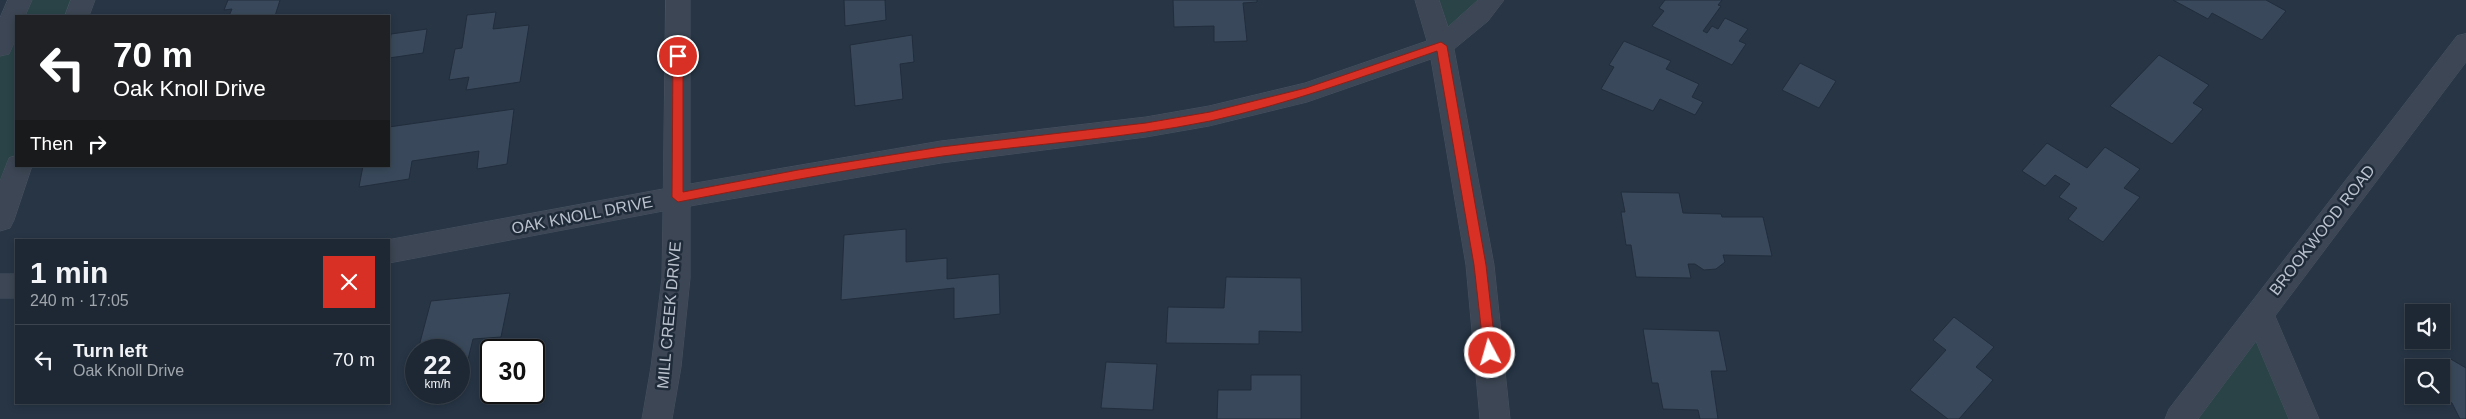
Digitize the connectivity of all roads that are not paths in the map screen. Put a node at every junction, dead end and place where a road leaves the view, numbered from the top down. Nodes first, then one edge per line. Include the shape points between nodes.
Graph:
1 (20, 0) edge
2 (83, 0) edge
3 (678, 0) edge
4 (1427, 0) edge
5 (1492, 0) edge
6 (77, 15) edge
7 (2466, 43) edge
8 (1441, 46) junction
9 (0, 47) edge
10 (19, 167) edge
11 (678, 197) junction
12 (0, 220) edge
13 (390, 251) edge
14 (0, 286) edge
15 (15, 286) edge
16 (2259, 313) junction
17 (657, 419) edge
18 (1495, 419) edge
19 (2180, 419) edge
20 (2304, 419) edge

1 - 9 street
2 - 6 street
3 - 11 street, MILL CREEK DRIVE
4 - 8 street
5 - 8 street, OAK KNOLL DRIVE
7 - 16 street, BROOKWOOD ROAD
8 - 11 street, OAK KNOLL DRIVE via 1307,92 1210,116 941,152
8 - 18 street via 1480,265
10 - 12 street
11 - 13 street, OAK KNOLL DRIVE
11 - 17 street, MILL CREEK DRIVE via 676,278
14 - 15 street
16 - 19 street, BROOKWOOD ROAD
16 - 20 street

